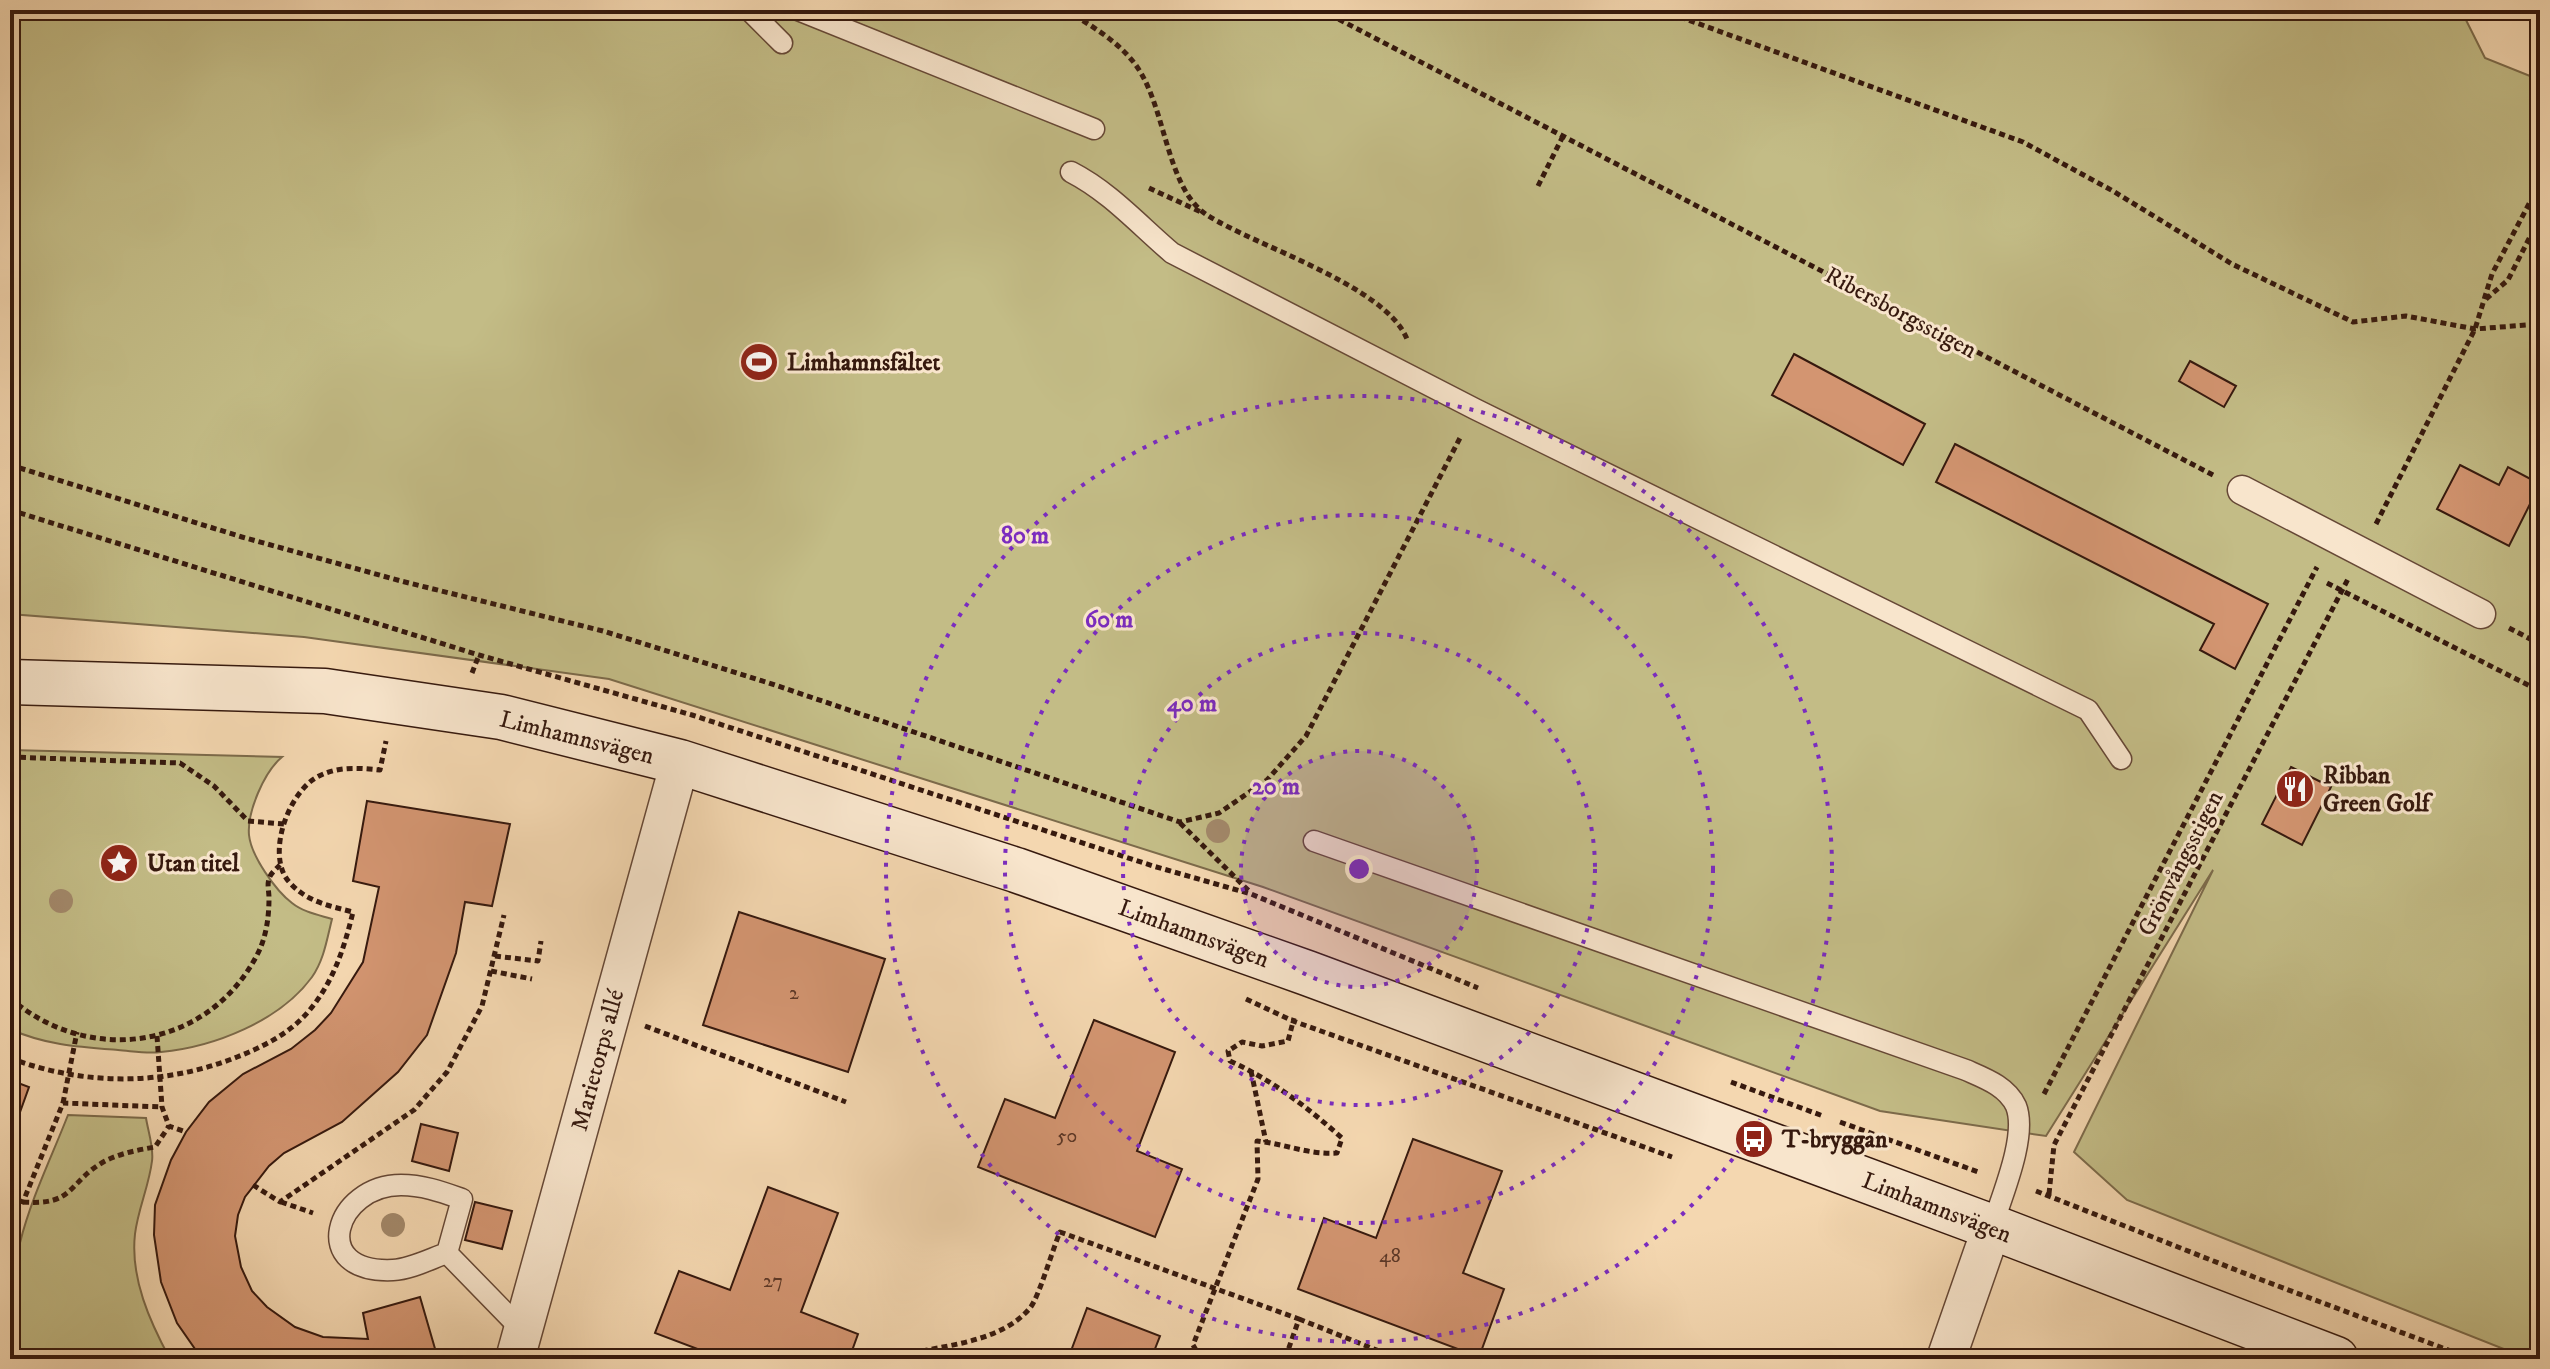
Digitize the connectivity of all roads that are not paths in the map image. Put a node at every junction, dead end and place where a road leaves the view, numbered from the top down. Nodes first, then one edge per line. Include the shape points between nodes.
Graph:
1 (749, 10) edge
2 (798, 10) edge
3 (782, 43) dead end
4 (1094, 129) dead end
5 (1071, 172) dead end
6 (2242, 490) road end
7 (2481, 614) dead end
8 (10, 682) edge
9 (2121, 759) dead end
10 (680, 762) junction
11 (1314, 841) dead end
12 (1992, 1227) junction
13 (447, 1253) junction
14 (519, 1345) edge
15 (1946, 1359) edge
16 (2336, 1359) edge

1 - 3 lane
2 - 4 lane
5 - 9 lane via 1108,194 1172,253 1475,409 2088,710
6 - 7 street
8 - 10 main road, Limhamnsvägen via 325,691 501,717
10 - 12 main road, Limhamnsvägen via 1016,870 1307,973
10 - 14 street, Marietorps allé
11 - 12 lane via 1998,1085 2016,1106 2018,1126
12 - 15 street
12 - 16 main road, Limhamnsvägen
13 - 13 lane via 462,1199 430,1188 399,1185 374,1191 340,1222 339,1244 348,1259 365,1267 396,1270
13 - 14 lane

